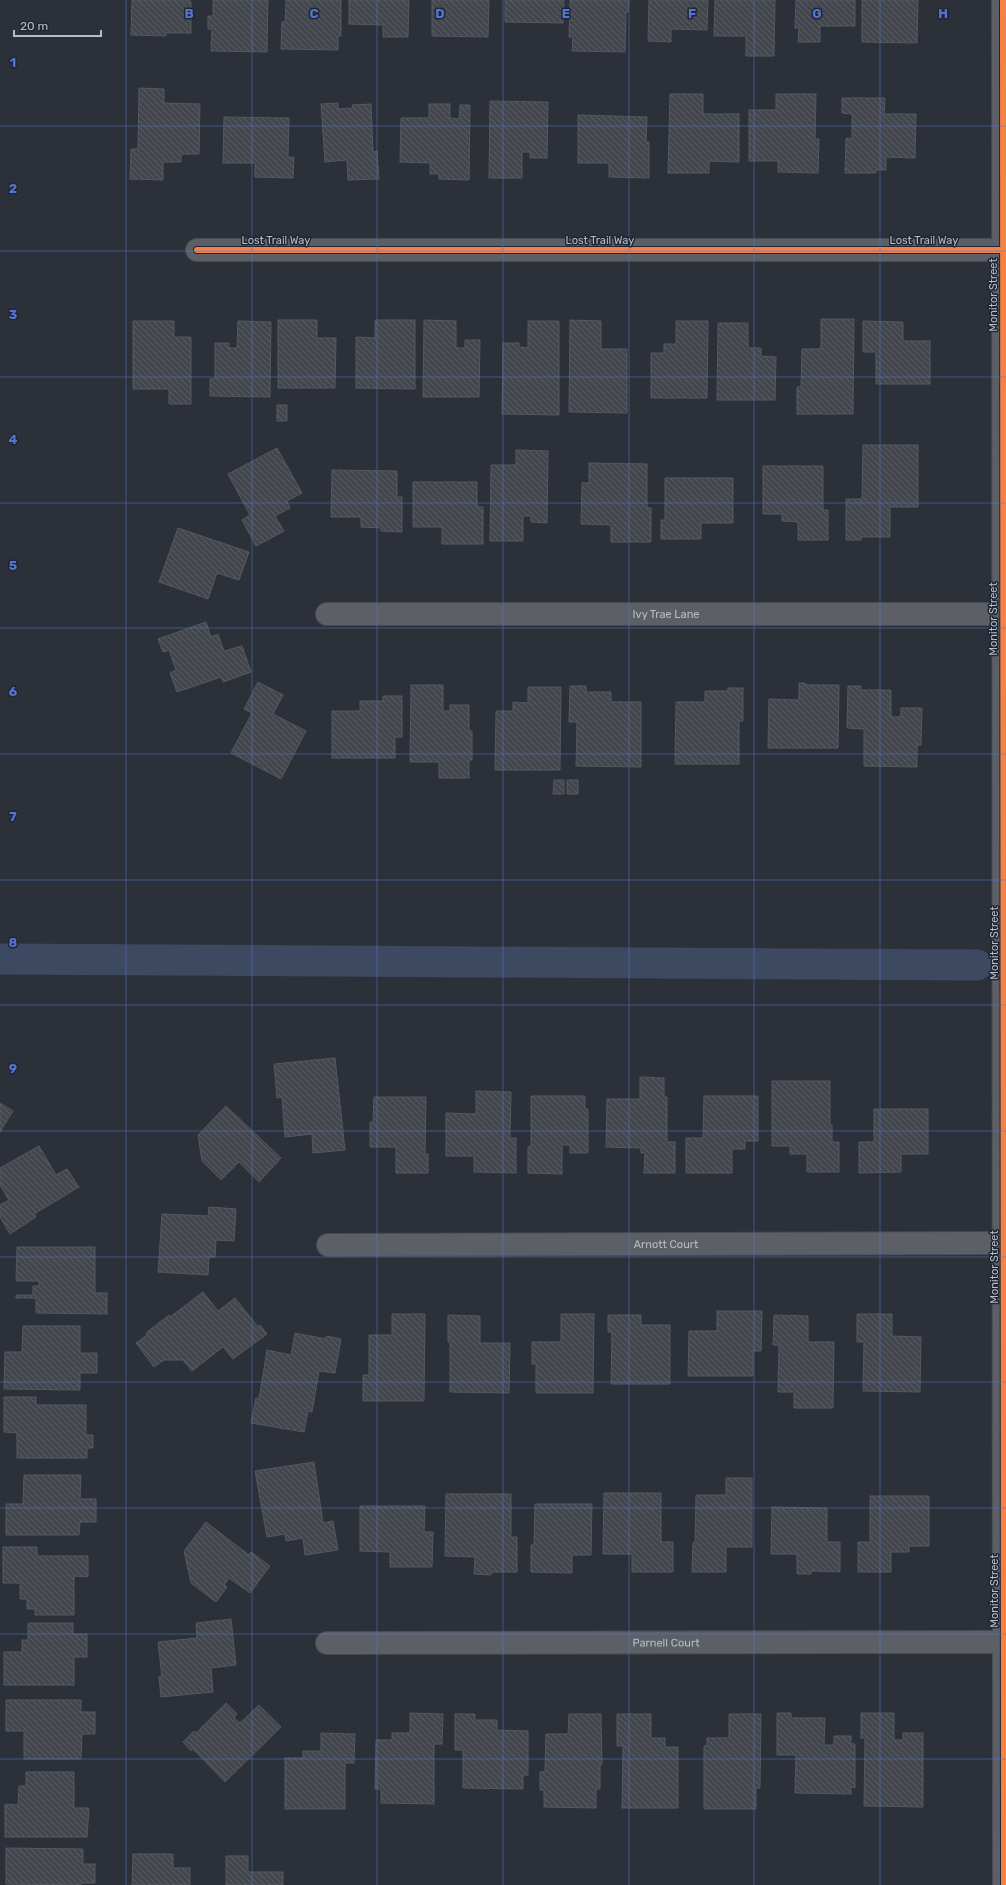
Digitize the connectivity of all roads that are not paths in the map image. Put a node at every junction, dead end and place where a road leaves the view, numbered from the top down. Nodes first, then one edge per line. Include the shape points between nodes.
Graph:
1 (1003, 0) edge
2 (197, 250) dead end
3 (1005, 250) edge
4 (327, 614) dead end
5 (1005, 614) edge
6 (1004, 1243) junction
7 (328, 1244) dead end
8 (1004, 1642) junction
9 (327, 1643) dead end
10 (1004, 1885) edge

1 - 3 street, Monitor Street
2 - 3 street, Lost Trail Way
3 - 5 street, Monitor Street
4 - 5 street, Ivy Trae Lane
5 - 6 street, Monitor Street
6 - 7 street, Arnott Court
6 - 8 street, Monitor Street
8 - 9 street, Parnell Court
8 - 10 street, Monitor Street

